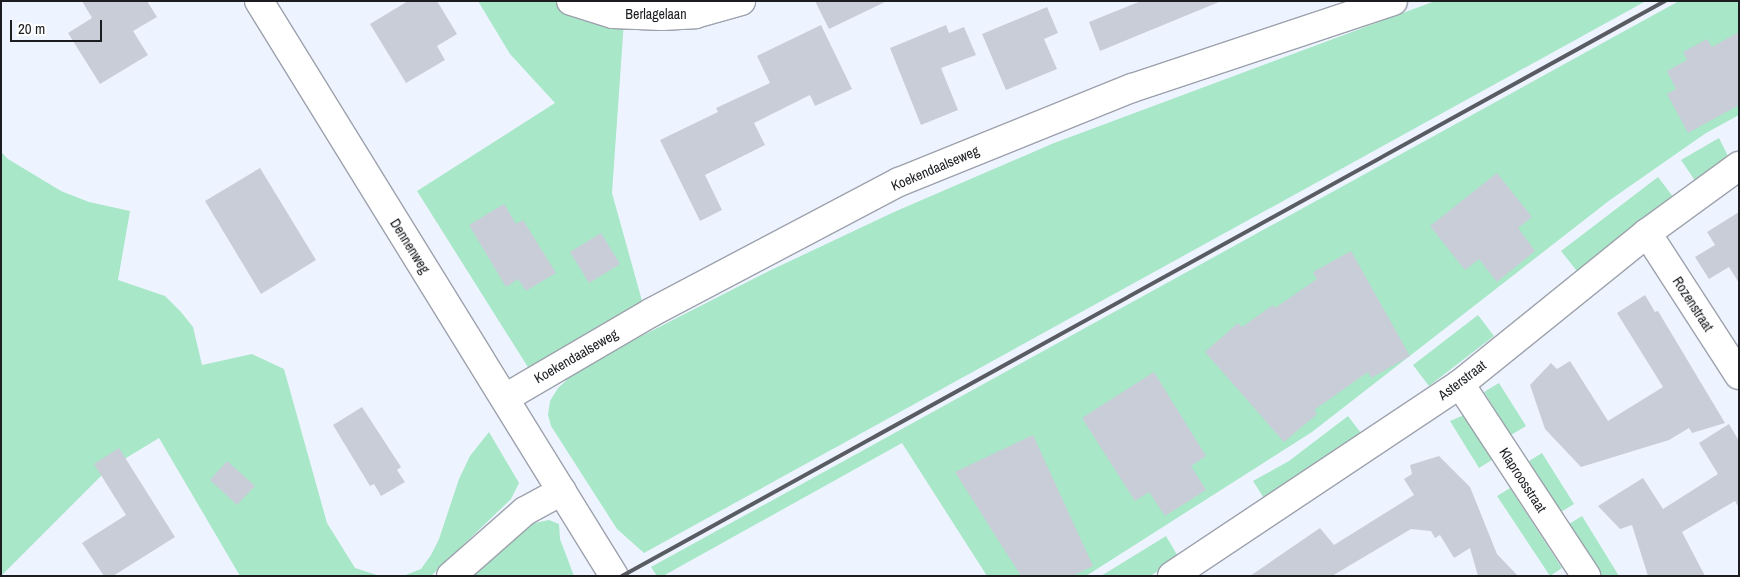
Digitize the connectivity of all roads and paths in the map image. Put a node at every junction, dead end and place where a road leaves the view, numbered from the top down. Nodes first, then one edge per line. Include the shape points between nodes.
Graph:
1 (258, 1) edge
2 (571, 1) edge
3 (741, 1) edge
4 (1393, 1) edge
5 (1739, 166) edge
6 (1647, 233) junction
7 (1739, 375) edge
8 (1460, 384) junction
9 (505, 398) junction
10 (562, 491) junction
11 (451, 576) edge
12 (614, 576) edge
13 (1172, 576) edge
14 (1586, 576) edge

1 - 9 street, Dennenweg
2 - 3 street, Berlagelaan via 613,14 662,16 695,14
4 - 9 street, Koekendaalseweg via 1132,88 899,182 652,312
5 - 6 street, Asterstraat
6 - 7 street, Rozenstraat
6 - 8 street, Asterstraat
8 - 13 street, Asterstraat
8 - 14 street, Klaproosstraat
9 - 10 street, Dennenweg via 527,439
10 - 11 street via 525,511
10 - 12 street, Dennenweg

